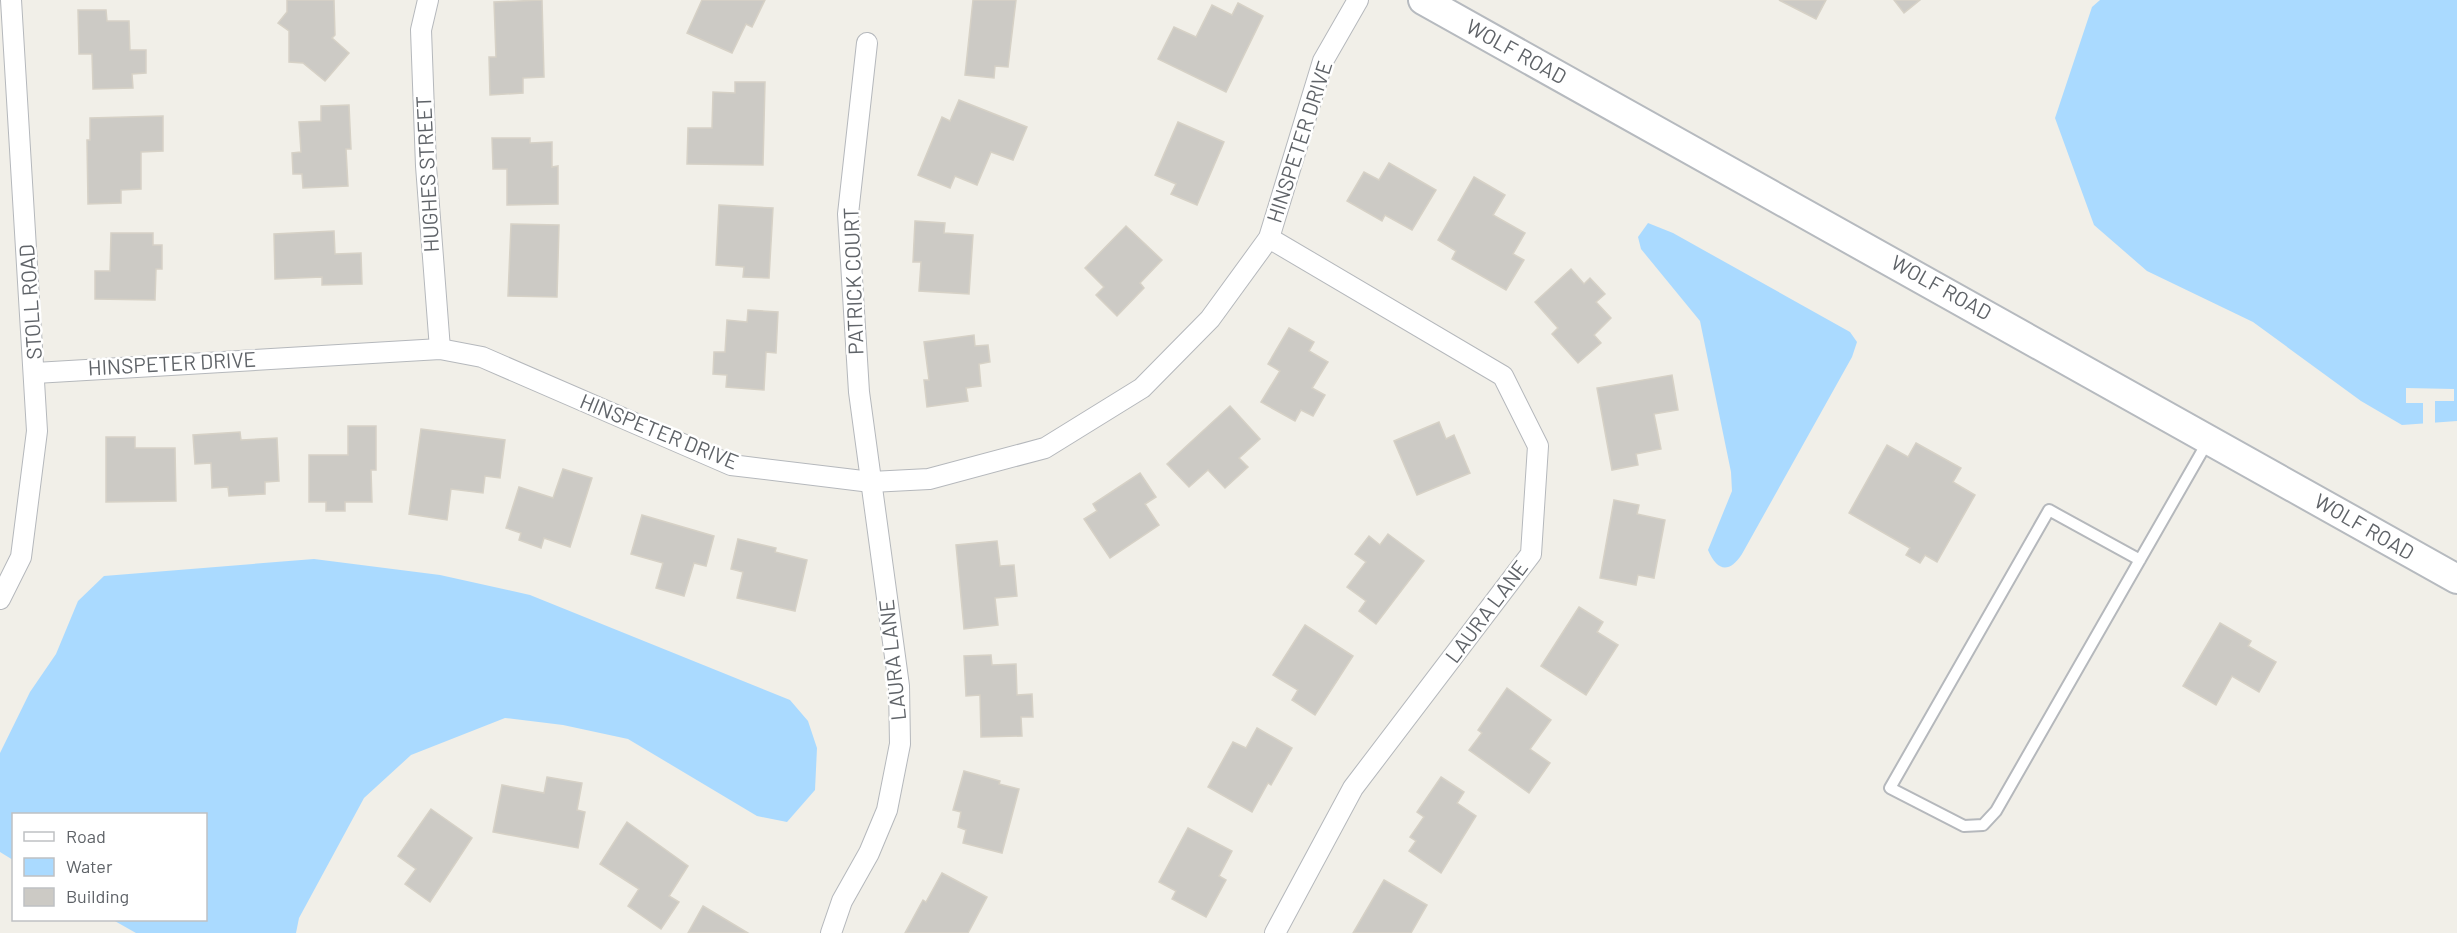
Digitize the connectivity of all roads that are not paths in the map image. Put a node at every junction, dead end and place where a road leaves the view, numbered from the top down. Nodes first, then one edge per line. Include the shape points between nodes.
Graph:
1 (11, 0) edge
2 (428, 0) edge
3 (1358, 0) edge
4 (1423, 0) edge
5 (867, 43) dead end
6 (1269, 238) junction
7 (440, 349) junction
8 (35, 373) junction
9 (2209, 439) junction
10 (871, 482) junction
11 (2140, 560) junction
12 (2457, 579) edge
13 (0, 599) edge
14 (831, 933) edge
15 (1275, 933) edge

1 - 8 street, STOLL ROAD
2 - 7 street, HUGHES STREET via 421,30 426,166
3 - 6 street, HINSPETER DRIVE via 1323,61
4 - 9 main road, WOLF ROAD
5 - 10 street, PATRICK COURT via 848,214 859,392
6 - 10 street, HINSPETER DRIVE via 1210,319 1143,388 1045,448 929,479
6 - 15 street, LAURA LANE via 1503,376 1538,446 1531,554 1353,788
7 - 8 street, HINSPETER DRIVE
7 - 10 street, HINSPETER DRIVE via 482,357 731,465
8 - 13 street, STOLL ROAD via 38,431 21,557
9 - 11 lane
9 - 12 main road, WOLF ROAD
10 - 14 street, LAURA LANE via 899,686 900,744 886,810 869,853 842,901
11 - 11 lane via 1996,811 1983,825 1964,826 1890,788 2049,510

